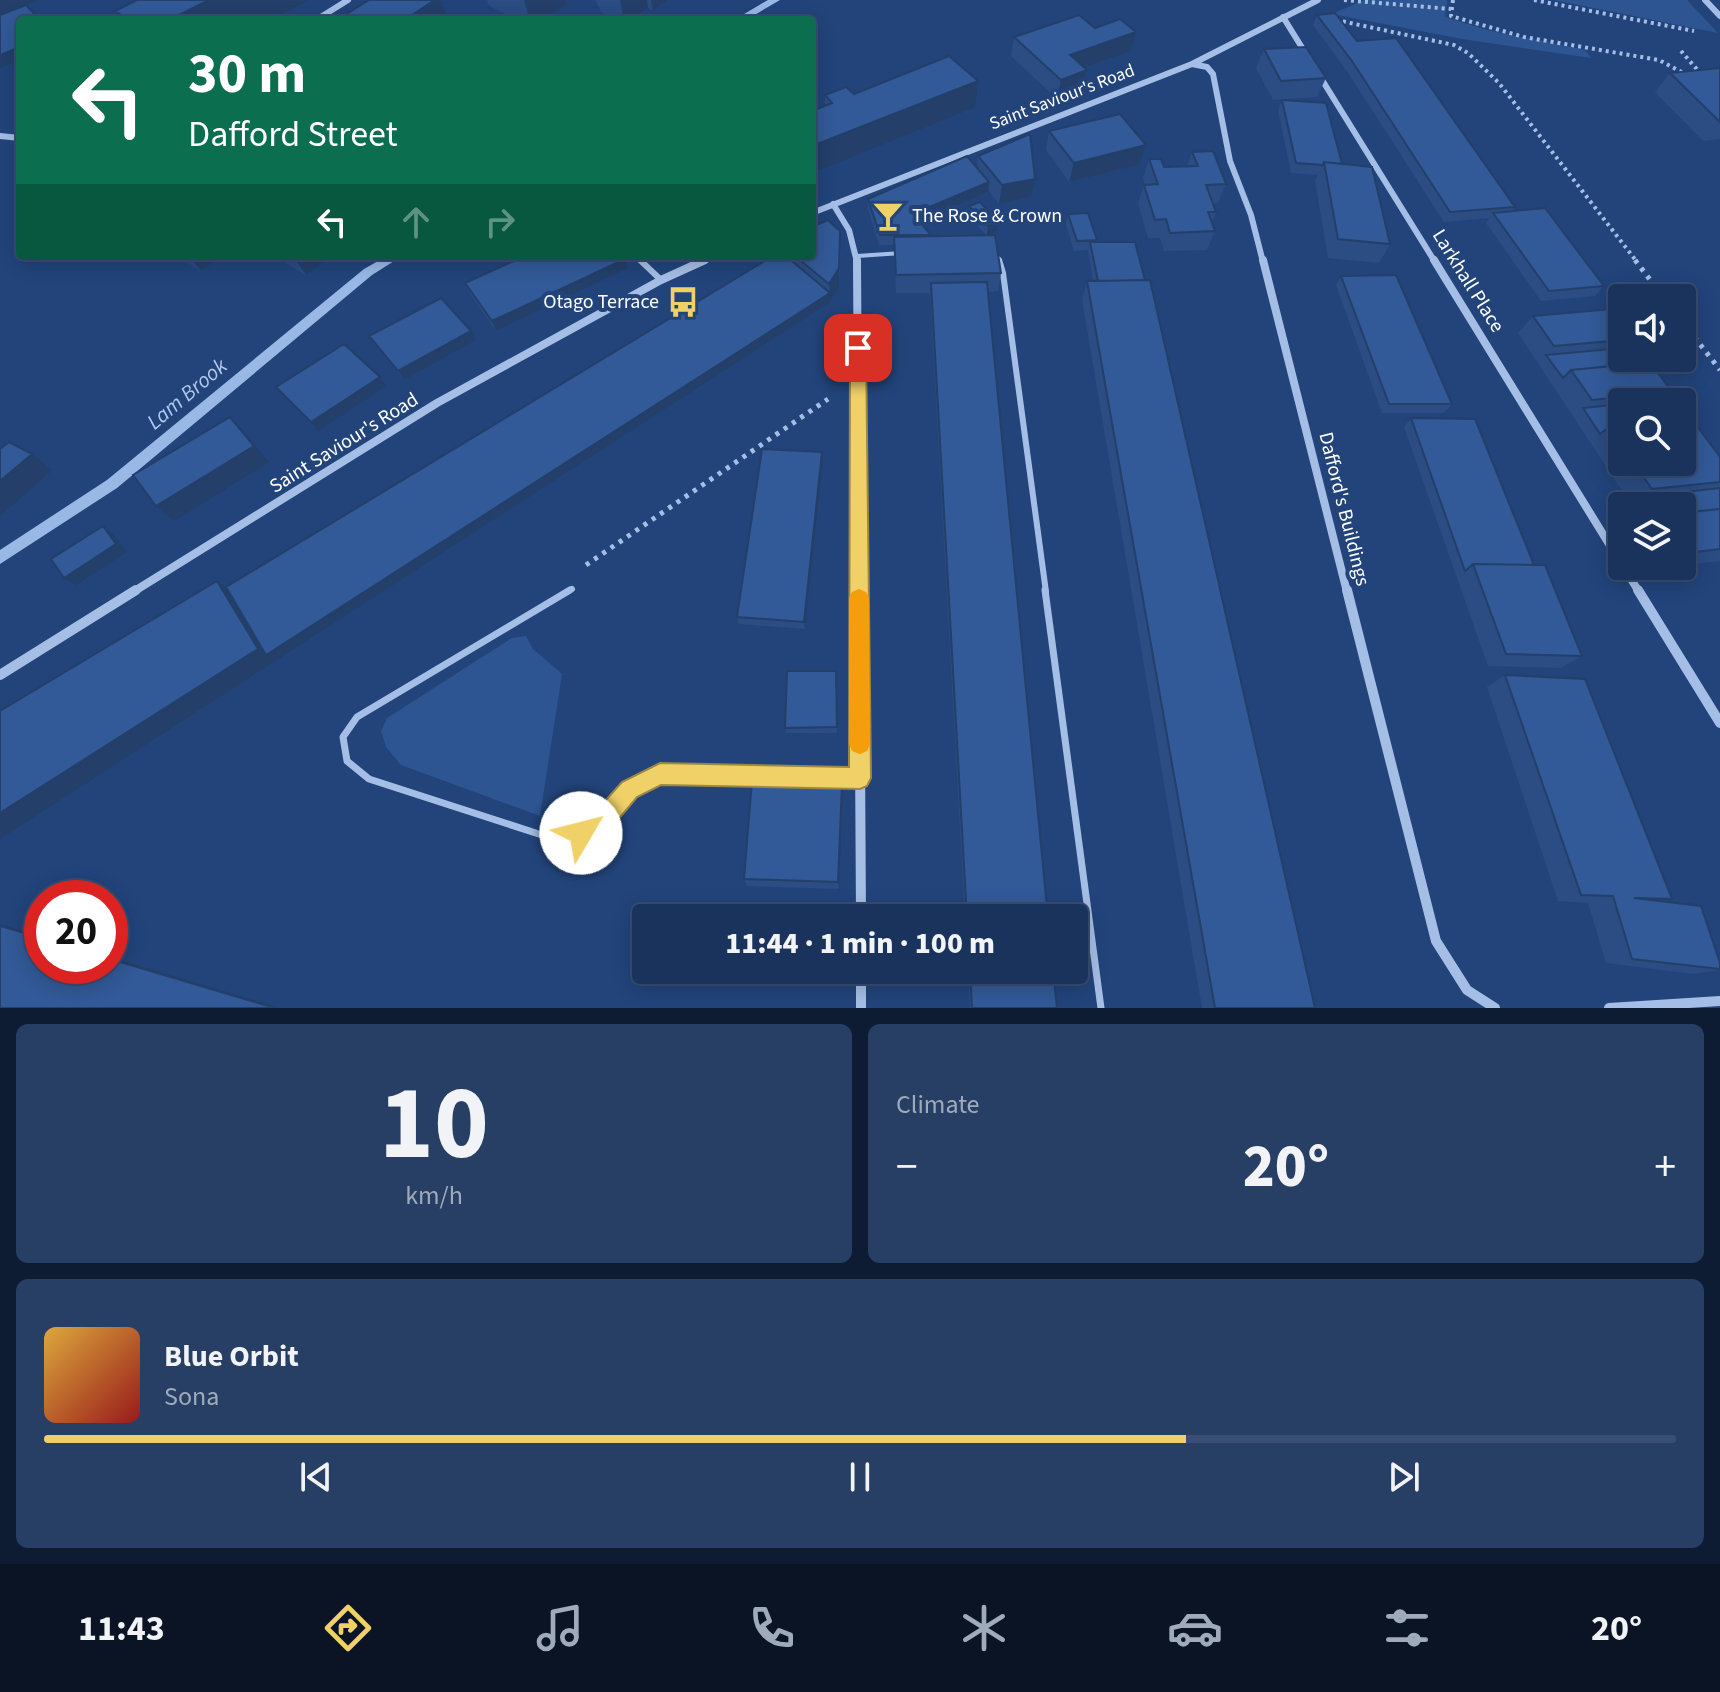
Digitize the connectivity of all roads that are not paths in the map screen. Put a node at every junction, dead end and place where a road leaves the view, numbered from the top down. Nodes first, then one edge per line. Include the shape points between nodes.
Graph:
1 (348, 0) edge
2 (1318, 0) edge
3 (1705, 0) edge
4 (322, 16) edge
5 (1720, 16) edge
6 (1283, 17) junction
7 (1308, 57) edge
8 (1192, 64) junction
9 (1316, 70) edge
10 (833, 204) junction
11 (816, 211) edge
12 (990, 251) edge
13 (904, 253) edge
14 (857, 256) junction
15 (640, 260) edge
16 (706, 260) edge
17 (661, 280) junction
18 (1608, 543) edge
19 (1631, 580) edge
20 (569, 591) road end
21 (0, 675) edge
22 (1720, 723) edge
23 (860, 778) junction
24 (861, 904) edge
25 (861, 984) edge
26 (1720, 1001) edge
27 (861, 1008) edge
28 (1101, 1008) edge
29 (1495, 1008) edge
30 (1609, 1008) edge

1 - 4 street
2 - 6 street, Saint Saviour's Road
3 - 5 street
6 - 7 street
6 - 8 street, Saint Saviour's Road
8 - 10 street, Saint Saviour's Road
8 - 29 street, Dafford's Buildings via 1213,74 1230,161 1251,215 1436,941 1454,975 1481,1003
9 - 18 street, Larkhall Place
10 - 11 street, Saint Saviour's Road
10 - 14 street
12 - 28 lane via 998,254 1003,273
13 - 14 lane
14 - 23 street
15 - 17 lane
16 - 17 street, Saint Saviour's Road
17 - 21 street, Saint Saviour's Road via 437,403
19 - 22 street, Larkhall Place
20 - 23 lane via 357,717 343,737 347,761 369,779 545,836 581,833 604,819 630,790 660,774
23 - 24 street
25 - 27 street
26 - 30 street

